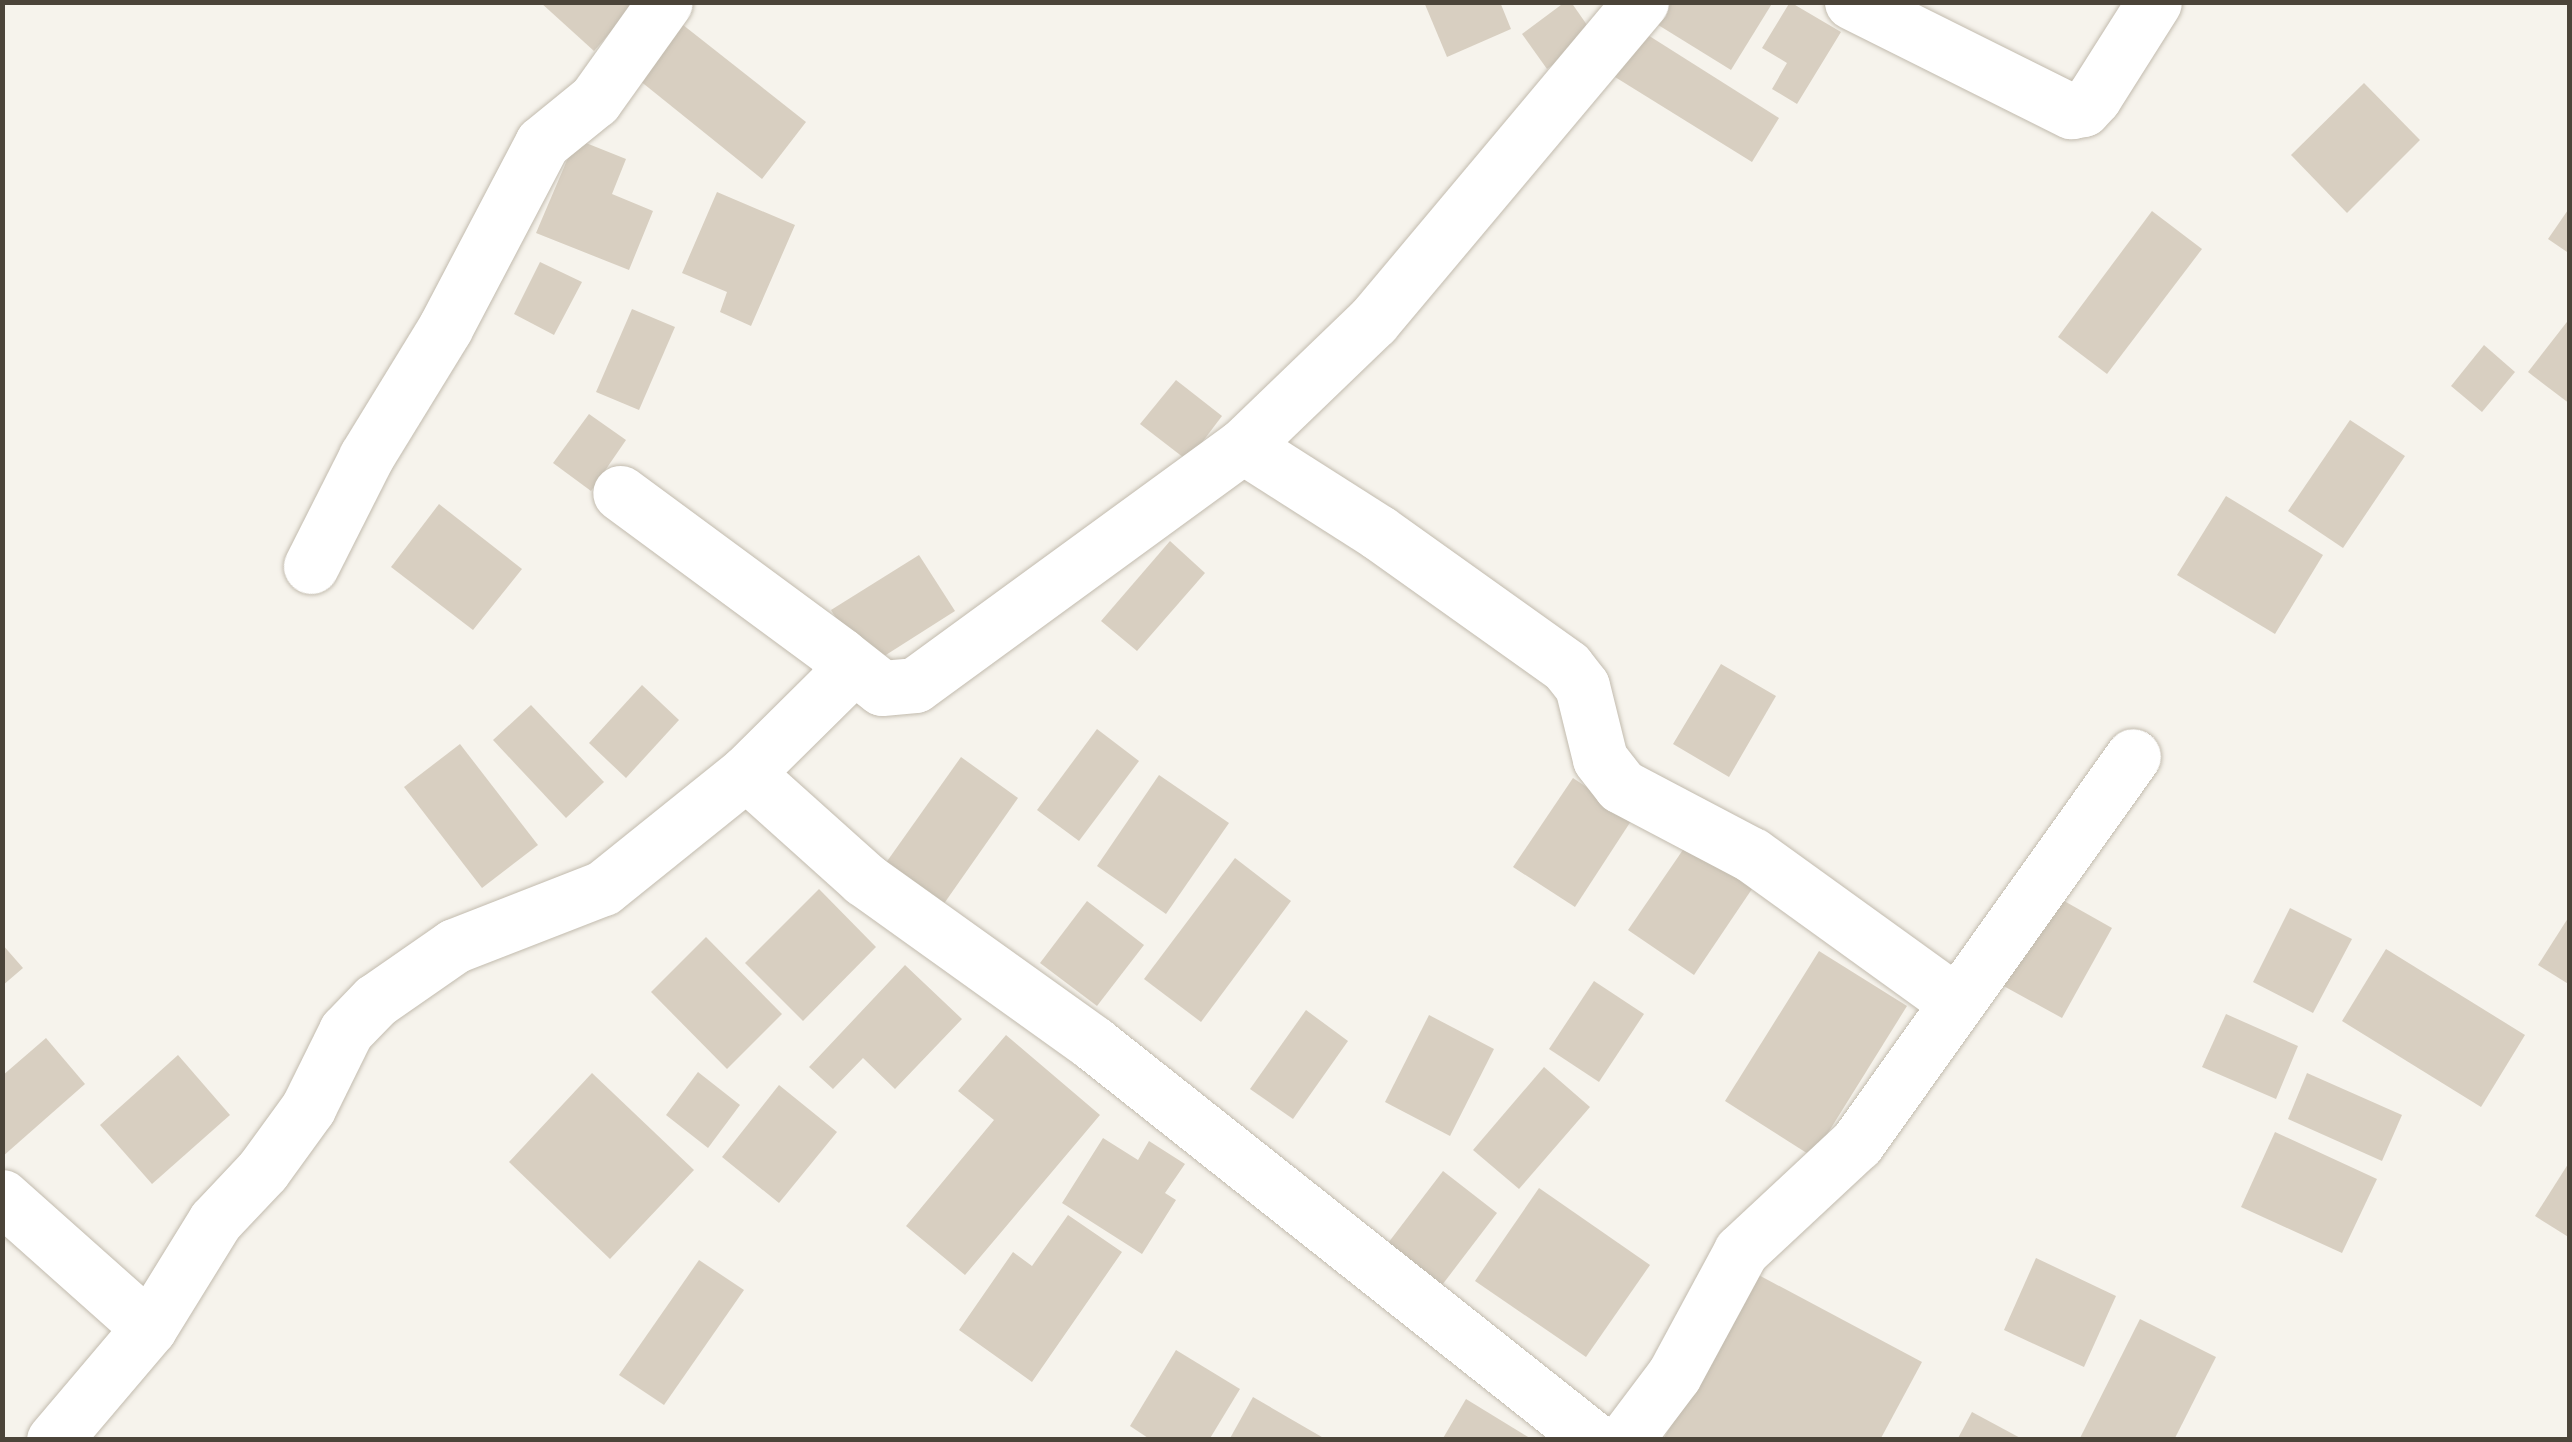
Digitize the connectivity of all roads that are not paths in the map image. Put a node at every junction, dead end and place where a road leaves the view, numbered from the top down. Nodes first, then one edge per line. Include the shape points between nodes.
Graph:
1 (665, 2) edge
2 (1641, 2) edge
3 (1852, 2) edge
4 (2154, 2) edge
5 (1243, 446) junction
6 (620, 492) dead end
7 (311, 566) dead end
8 (840, 655) junction
9 (2133, 756) dead end
10 (746, 773) junction
11 (1956, 1002) junction
12 (2, 1198) edge
13 (149, 1328) junction
14 (54, 1440) edge
15 (1594, 1440) edge
16 (1625, 1440) edge

1 - 7 street via 595,100 542,142
2 - 5 street via 1373,321
3 - 4 street via 2071,111 2084,109 2094,97
5 - 8 street via 915,685 882,688
5 - 11 street via 1378,532 1567,667 1582,686 1600,758 1621,786 1752,855
6 - 8 street
8 - 10 street via 839,681
9 - 11 street
10 - 13 street via 603,888 454,946 375,1001 346,1031 308,1108 263,1170 214,1221
10 - 15 street via 864,879 1092,1043
11 - 16 street via 1857,1143 1740,1251 1674,1375
12 - 13 street
13 - 14 street

